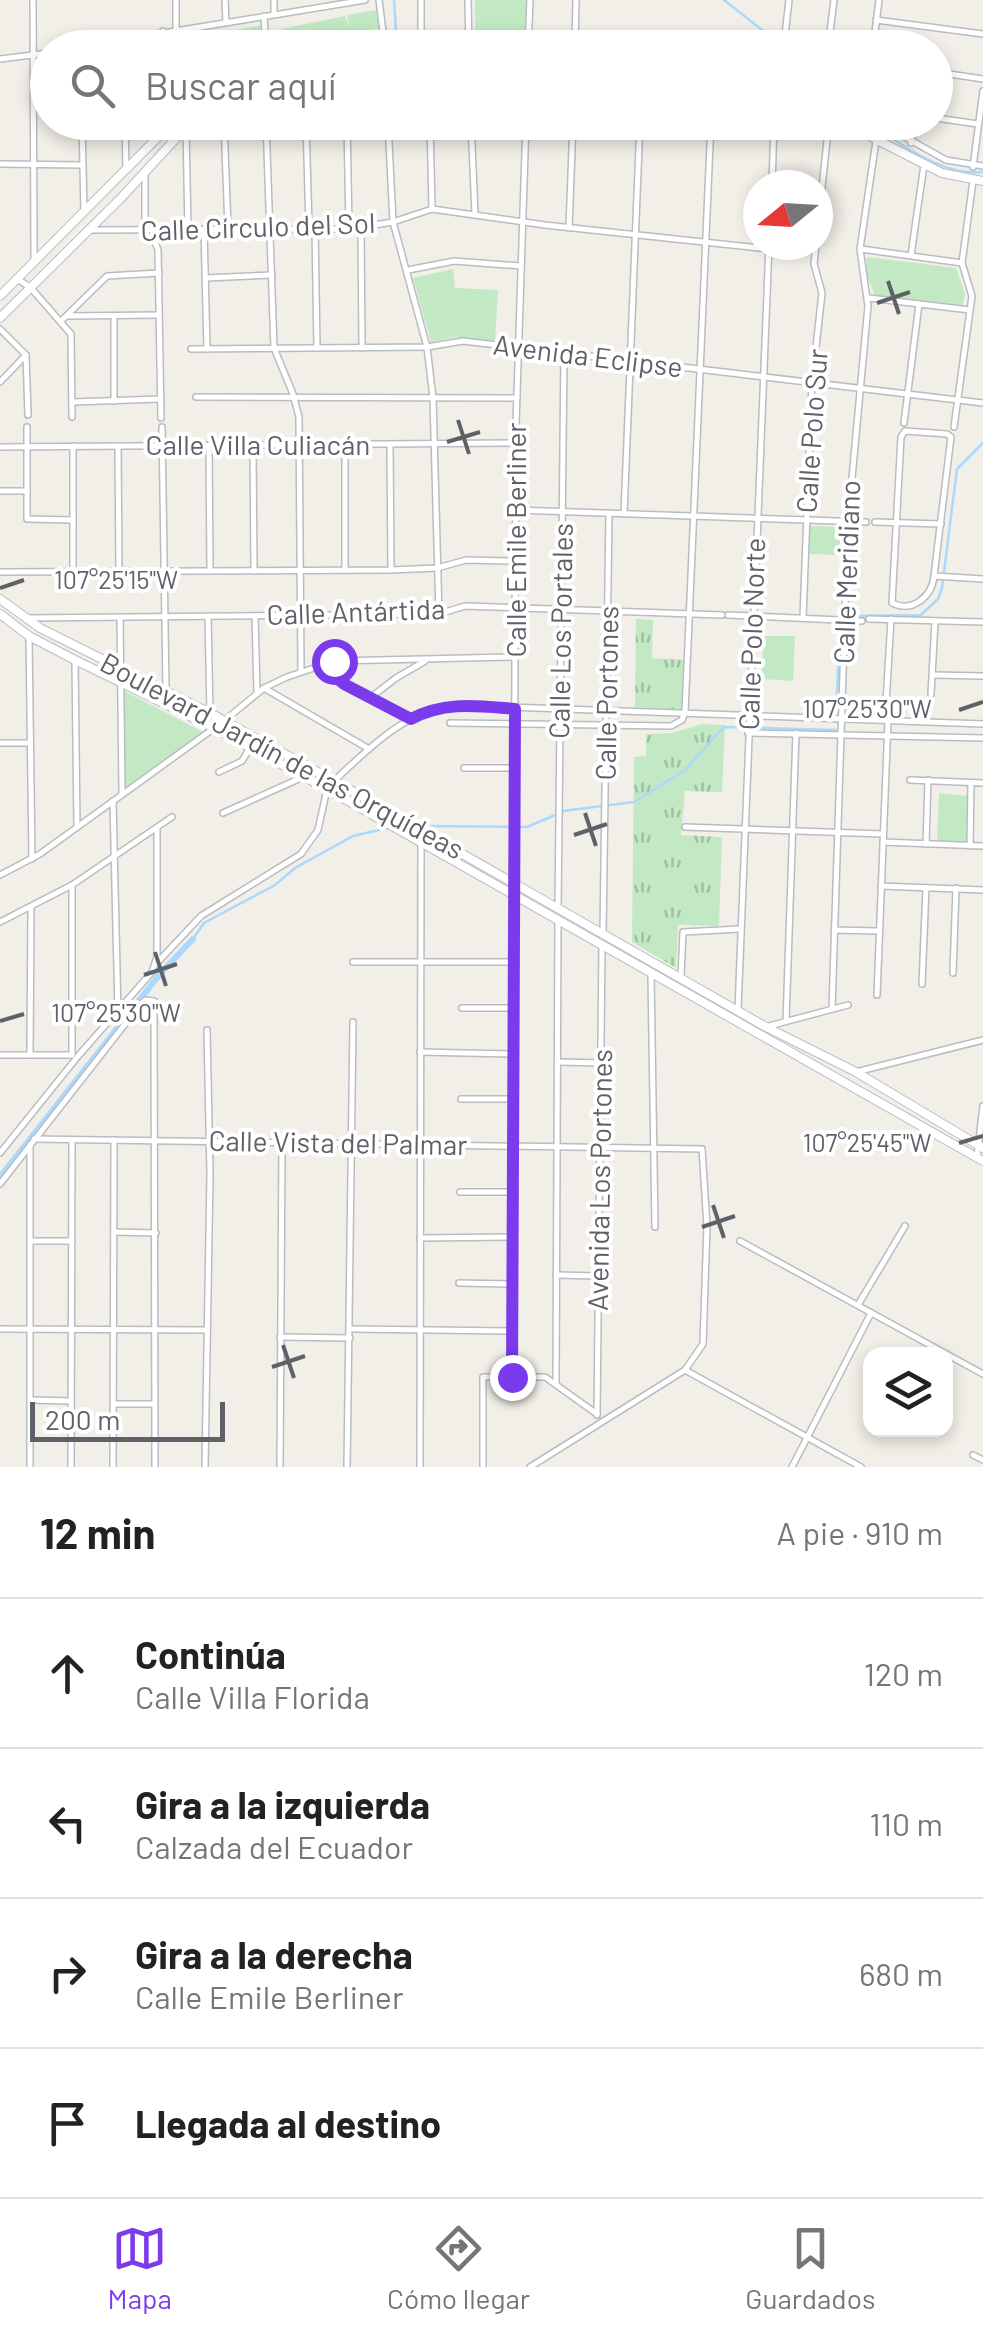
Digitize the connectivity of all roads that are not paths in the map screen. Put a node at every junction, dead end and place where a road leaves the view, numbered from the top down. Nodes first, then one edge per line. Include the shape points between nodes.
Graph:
1 (34, 0) edge
2 (176, 0) edge
3 (226, 0) edge
4 (274, 0) edge
5 (365, 0) edge
6 (380, 0) edge
7 (422, 0) edge
8 (468, 0) edge
9 (530, 0) edge
10 (576, 0) edge
11 (788, 0) edge
12 (834, 0) edge
13 (879, 0) edge
14 (324, 3) edge
15 (274, 14) junction
16 (264, 16) junction
17 (876, 20) junction
18 (226, 22) junction
19 (34, 30) edge
20 (176, 30) joint
21 (265, 30) edge
22 (382, 30) edge
23 (421, 30) edge
24 (469, 30) edge
25 (529, 30) edge
26 (575, 30) edge
27 (784, 30) edge
28 (830, 30) edge
29 (875, 30) edge
30 (952, 30) edge
31 (953, 30) edge
32 (983, 34) edge
33 (30, 56) edge
34 (0, 59) edge
35 (953, 75) edge
36 (983, 79) edge
37 (983, 91) edge
38 (953, 120) edge
39 (978, 124) junction
40 (34, 140) edge
41 (82, 140) edge
42 (125, 140) edge
43 (154, 140) edge
44 (175, 140) edge
45 (188, 140) edge
46 (225, 140) edge
47 (267, 140) edge
48 (307, 140) edge
49 (348, 140) edge
50 (389, 140) edge
51 (430, 140) edge
52 (472, 140) edge
53 (525, 140) edge
54 (571, 140) edge
55 (639, 140) edge
56 (709, 140) edge
57 (773, 140) edge
58 (827, 140) edge
59 (876, 140) edge
60 (880, 140) edge
61 (906, 140) edge
62 (912, 140) edge
63 (911, 143) junction
64 (0, 164) edge
65 (34, 164) junction
66 (924, 164) junction
67 (83, 165) junction
68 (973, 166) junction
69 (983, 166) edge
70 (772, 170) edge
71 (824, 170) edge
72 (126, 172) junction
73 (145, 172) junction
74 (978, 181) edge
75 (112, 186) junction
76 (122, 197) junction
77 (432, 209) junction
78 (474, 214) junction
79 (84, 216) junction
80 (393, 222) junction
81 (522, 222) junction
82 (228, 228) junction
83 (270, 228) junction
84 (312, 228) junction
85 (361, 228) junction
86 (569, 228) junction
87 (349, 229) junction
88 (88, 230) junction
89 (188, 230) junction
90 (204, 230) junction
91 (146, 231) junction
92 (636, 235) junction
93 (155, 242) dead end
94 (705, 242) junction
95 (743, 245) edge
96 (860, 249) junction
97 (912, 255) junction
98 (768, 260) edge
99 (814, 260) edge
100 (34, 262) junction
101 (962, 263) junction
102 (521, 266) junction
103 (408, 270) junction
104 (158, 273) junction
105 (272, 276) junction
106 (206, 278) junction
107 (19, 280) junction
108 (29, 287) junction
109 (0, 296) edge
110 (868, 298) junction
111 (919, 304) junction
112 (970, 310) junction
113 (159, 314) junction
114 (114, 316) junction
115 (0, 318) edge
116 (64, 319) junction
117 (0, 329) edge
118 (427, 347) junction
119 (274, 348) junction
120 (317, 348) junction
121 (362, 348) junction
122 (518, 348) junction
123 (191, 349) dead end
124 (206, 349) junction
125 (564, 353) junction
126 (26, 355) junction
127 (630, 361) junction
128 (698, 369) junction
129 (763, 377) junction
130 (0, 382) edge
131 (812, 383) junction
132 (860, 388) junction
133 (908, 394) junction
134 (196, 397) dead end
135 (294, 398) junction
136 (433, 398) junction
137 (517, 398) junction
138 (160, 399) junction
139 (958, 400) junction
140 (114, 401) junction
141 (72, 402) junction
142 (983, 403) edge
143 (28, 415) dead end
144 (72, 417) dead end
145 (160, 418) dead end
146 (904, 423) dead end
147 (28, 427) dead end
148 (162, 427) dead end
149 (954, 427) dead end
150 (516, 443) junction
151 (346, 444) junction
152 (390, 444) junction
153 (434, 444) junction
154 (209, 445) junction
155 (253, 445) junction
156 (299, 445) junction
157 (28, 446) junction
158 (73, 446) junction
159 (118, 446) junction
160 (162, 446) junction
161 (0, 447) edge
162 (0, 491) edge
163 (27, 491) junction
164 (516, 510) junction
165 (562, 512) junction
166 (609, 513) junction
167 (624, 514) junction
168 (692, 516) junction
169 (757, 518) junction
170 (73, 520) junction
171 (805, 520) junction
172 (848, 521) junction
173 (866, 522) dead end
174 (874, 522) dead end
175 (894, 522) junction
176 (941, 524) junction
177 (516, 560) junction
178 (437, 568) junction
179 (254, 570) junction
180 (300, 570) junction
181 (346, 570) junction
182 (391, 570) junction
183 (73, 571) junction
184 (210, 571) junction
185 (0, 572) edge
186 (119, 572) junction
187 (165, 572) junction
188 (941, 576) junction
189 (983, 579) edge
190 (0, 599) edge
191 (515, 608) junction
192 (561, 609) junction
193 (609, 610) junction
194 (688, 613) junction
195 (0, 614) edge
196 (439, 614) junction
197 (208, 616) junction
198 (255, 616) junction
199 (300, 616) junction
200 (753, 616) junction
201 (120, 617) junction
202 (165, 617) junction
203 (24, 618) junction
204 (804, 618) junction
205 (845, 620) junction
206 (890, 620) junction
207 (936, 621) junction
208 (983, 622) edge
209 (29, 636) junction
210 (515, 657) junction
211 (75, 660) junction
212 (428, 660) junction
213 (320, 664) junction
214 (121, 668) junction
215 (301, 671) junction
216 (932, 675) junction
217 (983, 676) edge
218 (121, 683) junction
219 (264, 688) junction
220 (166, 692) junction
221 (257, 694) junction
222 (932, 694) dead end
223 (370, 698) junction
224 (886, 704) dead end
225 (515, 709) junction
226 (560, 710) junction
227 (607, 711) junction
228 (686, 712) junction
229 (210, 713) junction
230 (748, 716) junction
231 (411, 719) junction
232 (842, 720) junction
233 (224, 721) junction
234 (888, 721) junction
235 (450, 723) dead end
236 (515, 723) junction
237 (560, 724) junction
238 (983, 724) edge
239 (607, 725) junction
240 (214, 728) junction
241 (748, 733) junction
242 (796, 733) junction
243 (841, 735) junction
244 (888, 736) junction
245 (983, 738) edge
246 (0, 743) edge
247 (30, 743) junction
248 (250, 748) junction
249 (369, 748) junction
250 (464, 768) dead end
251 (515, 768) junction
252 (219, 772) dead end
253 (303, 777) junction
254 (910, 780) dead end
255 (928, 780) junction
256 (334, 781) junction
257 (971, 782) junction
258 (983, 783) edge
259 (327, 789) junction
260 (122, 795) junction
261 (113, 801) junction
262 (223, 813) dead end
263 (172, 818) dead end
264 (77, 827) junction
265 (685, 827) dead end
266 (157, 828) junction
267 (744, 829) junction
268 (793, 830) junction
269 (838, 832) junction
270 (884, 834) junction
271 (421, 842) junction
272 (883, 842) junction
273 (926, 844) junction
274 (970, 846) junction
275 (983, 846) edge
276 (115, 856) junction
277 (32, 859) junction
278 (0, 875) edge
279 (514, 884) junction
280 (72, 885) junction
281 (881, 886) junction
282 (926, 888) junction
283 (956, 888) junction
284 (983, 890) edge
285 (514, 896) junction
286 (30, 908) junction
287 (558, 908) junction
288 (558, 920) junction
289 (0, 922) edge
290 (740, 930) junction
291 (834, 930) junction
292 (880, 931) junction
293 (603, 933) junction
294 (602, 946) junction
295 (353, 962) dead end
296 (420, 962) junction
297 (514, 962) junction
298 (156, 964) junction
299 (953, 973) dead end
300 (651, 974) junction
301 (682, 976) junction
302 (922, 984) dead end
303 (877, 994) dead end
304 (848, 1004) dead end
305 (462, 1008) dead end
306 (514, 1008) junction
307 (738, 1009) junction
308 (832, 1009) junction
309 (118, 1014) junction
310 (354, 1022) dead end
311 (737, 1022) junction
312 (786, 1022) junction
313 (766, 1027) junction
314 (207, 1030) dead end
315 (983, 1040) edge
316 (420, 1052) junction
317 (514, 1054) junction
318 (30, 1055) junction
319 (76, 1055) junction
320 (0, 1056) edge
321 (558, 1062) junction
322 (602, 1063) junction
323 (856, 1072) junction
324 (514, 1098) junction
325 (461, 1099) dead end
326 (983, 1106) edge
327 (72, 1139) junction
328 (114, 1140) junction
329 (156, 1140) junction
330 (32, 1141) junction
331 (208, 1142) junction
332 (282, 1142) junction
333 (354, 1142) junction
334 (420, 1143) junction
335 (513, 1144) junction
336 (557, 1145) junction
337 (600, 1145) junction
338 (654, 1146) junction
339 (980, 1146) edge
340 (0, 1153) edge
341 (980, 1159) edge
342 (0, 1184) edge
343 (460, 1192) dead end
344 (513, 1192) junction
345 (905, 1226) dead end
346 (655, 1227) dead end
347 (114, 1232) junction
348 (156, 1233) junction
349 (513, 1237) junction
350 (420, 1238) junction
351 (740, 1240) dead end
352 (31, 1241) junction
353 (72, 1241) junction
354 (556, 1275) junction
355 (599, 1276) junction
356 (459, 1283) dead end
357 (513, 1284) junction
358 (858, 1305) junction
359 (871, 1313) junction
360 (0, 1329) edge
361 (30, 1329) junction
362 (71, 1329) junction
363 (155, 1329) junction
364 (350, 1329) junction
365 (114, 1330) junction
366 (207, 1330) junction
367 (420, 1330) junction
368 (513, 1331) junction
369 (280, 1337) junction
370 (350, 1338) junction
371 (685, 1370) junction
372 (982, 1372) edge
373 (512, 1377) junction
374 (556, 1384) junction
375 (30, 1400) junction
376 (71, 1401) junction
377 (114, 1404) junction
378 (154, 1404) junction
379 (600, 1418) junction
380 (809, 1438) junction
381 (973, 1454) dead end
382 (983, 1460) edge
383 (30, 1467) edge
384 (70, 1467) edge
385 (114, 1467) edge
386 (154, 1467) edge
387 (205, 1467) edge
388 (280, 1467) edge
389 (347, 1467) edge
390 (420, 1467) edge
391 (483, 1467) edge
392 (530, 1467) edge
393 (792, 1467) edge
394 (861, 1467) edge

1 - 19 street
2 - 20 street
3 - 18 street
4 - 15 street
5 - 14 street
6 - 22 street
7 - 23 street
8 - 24 street
9 - 25 street
10 - 26 street
11 - 27 street
12 - 28 street
13 - 17 street
14 - 15 street
15 - 16 street
16 - 18 street
16 - 21 street
17 - 29 street
17 - 30 street
18 - 20 street
31 - 32 street
33 - 34 street
35 - 36 street
37 - 39 street
38 - 39 street
39 - 68 street
40 - 65 street
41 - 67 street
42 - 72 street
43 - 72 street
44 - 73 street
45 - 89 street
46 - 82 street
47 - 83 street
48 - 84 street
49 - 87 street
50 - 80 street
51 - 77 street
52 - 78 street
53 - 81 street, Calle Emile Berliner
54 - 86 street
55 - 92 street
56 - 94 street
57 - 70 street
58 - 71 street
59 - 96 street, Calle Meridiano
60 - 66 street
61 - 63 street
62 - 63 street
63 - 68 street
64 - 65 street
65 - 67 street
65 - 100 street
66 - 74 street
66 - 97 street
67 - 79 street
68 - 69 street
72 - 75 street
73 - 76 street
73 - 91 street
74 - 101 street
75 - 76 street
75 - 79 street
76 - 88 street
77 - 78 street, Calle Círculo del Sol
77 - 80 street, Calle Círculo del Sol
78 - 81 street, Calle Círculo del Sol
79 - 100 street
80 - 85 street, Calle Círculo del Sol
80 - 103 street
81 - 86 street, Calle Círculo del Sol
81 - 102 street, Calle Emile Berliner
82 - 83 street, Calle Círculo del Sol
82 - 90 street, Calle Círculo del Sol
83 - 84 street, Calle Círculo del Sol
83 - 105 street
84 - 87 street, Calle Círculo del Sol
84 - 120 street
85 - 87 street, Calle Círculo del Sol
85 - 121 street
86 - 92 street, Calle Círculo del Sol
88 - 91 street, Calle Círculo del Sol
88 - 108 street
89 - 90 street, Calle Círculo del Sol
89 - 91 street, Calle Círculo del Sol
90 - 106 street
92 - 94 street, Calle Círculo del Sol
92 - 127 street
93 - 104 street
94 - 95 street, Calle Círculo del Sol
94 - 128 street
96 - 97 street
96 - 110 street, Calle Meridiano
97 - 101 street
98 - 129 street, Calle Polo Norte
99 - 131 street, Calle Polo Sur via 822,293
100 - 107 street
101 - 112 street
102 - 103 street via 454,261
102 - 122 street, Calle Emile Berliner
103 - 118 street
104 - 113 street
104 - 116 street via 107,276
105 - 106 street
105 - 119 street
106 - 124 street
107 - 108 street
107 - 109 street
108 - 115 street
108 - 116 street
110 - 111 street
110 - 132 street, Calle Meridiano
111 - 112 street
111 - 133 street
112 - 139 street
113 - 114 street
113 - 138 street
114 - 116 street
114 - 140 street
116 - 141 street via 72,339
117 - 126 street
118 - 121 street, Avenida Eclipse
118 - 122 street, Avenida Eclipse via 463,341
118 - 136 street
119 - 120 street, Avenida Eclipse
119 - 124 street, Avenida Eclipse
119 - 135 street
120 - 121 street, Avenida Eclipse
122 - 125 street, Avenida Eclipse
122 - 137 street, Calle Emile Berliner
123 - 124 street, Avenida Eclipse
125 - 127 street, Avenida Eclipse
125 - 165 street, Calle Los Portales
126 - 130 street
126 - 143 street
127 - 128 street, Avenida Eclipse
127 - 167 street
128 - 129 street, Avenida Eclipse
128 - 168 street
129 - 131 street, Avenida Eclipse
129 - 169 street, Calle Polo Norte
131 - 132 street, Avenida Eclipse
131 - 171 street, Calle Polo Sur
132 - 133 street, Avenida Eclipse
132 - 172 street, Calle Meridiano
133 - 139 street, Avenida Eclipse
133 - 146 street
134 - 135 street
135 - 136 street
135 - 156 street
136 - 137 street
136 - 153 street
137 - 150 street, Calle Emile Berliner
138 - 140 street
138 - 145 street
139 - 142 street, Avenida Eclipse
139 - 149 street
140 - 141 street
141 - 144 street
147 - 157 street
148 - 160 street
150 - 153 street, Calle Villa Culiacán
150 - 164 street, Calle Emile Berliner
151 - 152 street, Calle Villa Culiacán
151 - 156 street, Calle Villa Culiacán
151 - 181 street
152 - 153 street, Calle Villa Culiacán
152 - 182 street
153 - 178 street
154 - 155 street, Calle Villa Culiacán
154 - 160 street, Calle Villa Culiacán
154 - 184 street
155 - 156 street, Calle Villa Culiacán
155 - 179 street
156 - 180 street
157 - 158 street, Calle Villa Culiacán
157 - 161 street, Calle Villa Culiacán
157 - 163 street
158 - 159 street, Calle Villa Culiacán
158 - 170 street
159 - 160 street, Calle Villa Culiacán
159 - 186 street
160 - 187 street
162 - 163 street
163 - 170 street via 27,519
164 - 165 street
164 - 177 street, Calle Emile Berliner
165 - 166 street
165 - 192 street, Calle Los Portales
166 - 167 street
166 - 193 street, Calle Portones
167 - 168 street
168 - 169 street
168 - 194 street
169 - 171 street
169 - 200 street, Calle Polo Norte
170 - 183 street
171 - 172 street
171 - 204 street, Calle Polo Sur
172 - 173 street
172 - 205 street, Calle Meridiano
174 - 175 street
175 - 176 street
175 - 176 street via 906,431 951,437
175 - 188 street via 892,604 916,605
176 - 188 street
177 - 178 street via 466,560
177 - 191 street, Calle Emile Berliner
178 - 182 street
178 - 196 street
179 - 180 street
179 - 184 street
180 - 181 street
180 - 199 street
181 - 182 street
183 - 185 street
183 - 186 street
184 - 187 street
186 - 187 street
187 - 202 street
188 - 189 street
190 - 203 street, Boulevard Jardín de las Orquídeas
191 - 192 street, Calle Antártida
191 - 196 street, Calle Antártida via 465,606
191 - 210 street, Calle Emile Berliner
192 - 193 street, Calle Antártida
192 - 226 street, Calle Los Portales
193 - 194 street, Calle Antártida
193 - 227 street, Calle Portones
194 - 200 street, Calle Antártida
194 - 228 street
195 - 209 street, Boulevard Jardín de las Orquídeas
196 - 199 street, Calle Antártida
197 - 198 street, Calle Antártida
197 - 202 street, Calle Antártida
197 - 229 street
198 - 199 street, Calle Antártida
198 - 221 street
199 - 215 street
200 - 204 street, Calle Antártida
200 - 230 street, Calle Polo Norte
201 - 202 street, Calle Antártida
201 - 203 street, Calle Antártida
201 - 214 street
202 - 220 street
203 - 214 street, Boulevard Jardín de las Orquídeas
204 - 205 street, Calle Antártida
205 - 206 street, Calle Antártida
205 - 232 street, Calle Meridiano
206 - 207 street, Calle Antártida
206 - 224 street
207 - 208 street, Calle Antártida
207 - 216 street
209 - 211 street, Boulevard Jardín de las Orquídeas
209 - 247 street
210 - 212 street
210 - 225 street, Calle Emile Berliner
211 - 218 street, Boulevard Jardín de las Orquídeas
211 - 264 street
212 - 213 street
212 - 223 street
213 - 215 street
213 - 223 street
214 - 218 street
214 - 220 street, Boulevard Jardín de las Orquídeas
215 - 219 street
216 - 217 street
216 - 222 street
218 - 240 street, Boulevard Jardín de las Orquídeas
218 - 260 street
219 - 221 street
219 - 249 street
220 - 229 street, Boulevard Jardín de las Orquídeas
221 - 233 street
223 - 231 street
225 - 226 street
225 - 231 street via 455,705
225 - 236 street, Calle Emile Berliner
226 - 227 street
226 - 237 street, Calle Los Portales
227 - 228 street
227 - 239 street, Calle Portones
228 - 230 street
228 - 239 street via 671,726
229 - 233 street, Boulevard Jardín de las Orquídeas
230 - 232 street
230 - 241 street, Calle Polo Norte
231 - 249 street
232 - 234 street
232 - 243 street, Calle Meridiano
233 - 240 street
233 - 256 street, Boulevard Jardín de las Orquídeas
234 - 238 street
234 - 244 street
235 - 236 street
236 - 237 street
236 - 251 street, Calle Emile Berliner
237 - 239 street
237 - 287 street, Calle Los Portales
239 - 293 street, Calle Portones
240 - 248 street, Boulevard Jardín de las Orquídeas
240 - 260 street
241 - 242 street
241 - 267 street, Calle Polo Norte
242 - 243 street
242 - 268 street
243 - 244 street
243 - 269 street, Calle Meridiano
244 - 245 street
244 - 270 street
246 - 247 street
247 - 277 street
248 - 252 street via 242,762
248 - 253 street, Boulevard Jardín de las Orquídeas
249 - 256 street
250 - 251 street
251 - 279 street, Calle Emile Berliner
253 - 259 street, Boulevard Jardín de las Orquídeas
253 - 262 street
254 - 255 street
255 - 257 street
255 - 273 street
256 - 259 street
256 - 279 street, Boulevard Jardín de las Orquídeas
257 - 258 street
257 - 274 street
259 - 271 street, Boulevard Jardín de las Orquídeas
259 - 298 street via 322,820 301,854 201,916
260 - 261 street
261 - 264 street
261 - 276 street
263 - 266 street
264 - 277 street
265 - 267 street
266 - 276 street
266 - 298 street
267 - 268 street
267 - 290 street, Calle Polo Norte
268 - 269 street
268 - 312 street
269 - 270 street
269 - 291 street, Calle Meridiano
270 - 272 street
271 - 285 street, Boulevard Jardín de las Orquídeas
271 - 296 street
272 - 273 street
272 - 281 street
273 - 274 street
274 - 275 street
276 - 280 street
276 - 309 street
277 - 278 street
279 - 285 street, Calle Emile Berliner
279 - 287 street, Boulevard Jardín de las Orquídeas
280 - 286 street
280 - 319 street
281 - 282 street
281 - 292 street
282 - 283 street
282 - 302 street
283 - 284 street
283 - 299 street
285 - 288 street, Boulevard Jardín de las Orquídeas
285 - 297 street, Calle Emile Berliner
286 - 289 street
286 - 318 street
287 - 293 street, Boulevard Jardín de las Orquídeas
288 - 294 street, Boulevard Jardín de las Orquídeas
288 - 321 street
290 - 301 street via 683,932
290 - 307 street, Calle Polo Norte
291 - 292 street
291 - 308 street, Calle Meridiano
292 - 303 street
293 - 301 street, Boulevard Jardín de las Orquídeas
294 - 300 street, Boulevard Jardín de las Orquídeas
294 - 322 street, Avenida Los Portones
295 - 296 street
296 - 297 street
296 - 316 street
297 - 306 street, Calle Emile Berliner
298 - 309 street
300 - 311 street, Boulevard Jardín de las Orquídeas
300 - 338 street
301 - 307 street, Boulevard Jardín de las Orquídeas
304 - 308 street
305 - 306 street
306 - 317 street, Calle Emile Berliner
307 - 311 street, Calle Polo Norte
307 - 313 street, Boulevard Jardín de las Orquídeas
308 - 312 street
309 - 319 street
310 - 333 street
311 - 341 street, Boulevard Jardín de las Orquídeas
312 - 313 street
313 - 323 street, Boulevard Jardín de las Orquídeas
314 - 331 street
315 - 323 street
316 - 317 street
316 - 334 street
317 - 324 street, Calle Emile Berliner
318 - 319 street
318 - 320 street
319 - 340 street
321 - 322 street
321 - 336 street
322 - 337 street, Avenida Los Portones
323 - 339 street, Boulevard Jardín de las Orquídeas
324 - 325 street
324 - 335 street, Calle Emile Berliner
326 - 339 street
327 - 328 street, Calle Vista del Palmar
327 - 330 street, Calle Vista del Palmar
327 - 353 street
328 - 329 street, Calle Vista del Palmar
328 - 347 street
329 - 330 street via 150,999
329 - 331 street, Calle Vista del Palmar
329 - 348 street
330 - 342 street
330 - 352 street
331 - 332 street, Calle Vista del Palmar
331 - 366 street
332 - 333 street, Calle Vista del Palmar
332 - 369 street
333 - 334 street, Calle Vista del Palmar
333 - 364 street
334 - 335 street, Calle Vista del Palmar
334 - 350 street
335 - 336 street, Calle Vista del Palmar
335 - 344 street, Calle Emile Berliner
336 - 337 street, Calle Vista del Palmar
336 - 354 street
337 - 338 street, Calle Vista del Palmar
337 - 355 street, Avenida Los Portones
338 - 346 street
338 - 371 street, Calle Vista del Palmar via 702,1148 703,1344
339 - 341 street
343 - 344 street
344 - 349 street, Calle Emile Berliner
345 - 358 street
347 - 348 street
347 - 365 street
348 - 363 street
349 - 350 street
349 - 357 street, Calle Emile Berliner
350 - 367 street
351 - 358 street
352 - 353 street
352 - 361 street
353 - 362 street
354 - 355 street
354 - 374 street
355 - 379 street, Avenida Los Portones
356 - 357 street
357 - 368 street, Calle Emile Berliner
358 - 359 street
359 - 372 street
359 - 380 street
360 - 361 street
361 - 362 street
361 - 375 street
362 - 365 street
362 - 376 street
363 - 365 street
363 - 366 street
363 - 378 street
364 - 367 street
364 - 370 street
365 - 377 street
366 - 387 street
367 - 368 street
367 - 390 street
368 - 373 street, Calle Emile Berliner
369 - 370 street
369 - 388 street
370 - 389 street
371 - 379 street
371 - 380 street
373 - 374 street via 542,1376
373 - 391 street via 482,1378
374 - 379 street
375 - 376 street
375 - 383 street
376 - 384 street
377 - 378 street
377 - 385 street
378 - 386 street
379 - 392 street
380 - 393 street
380 - 394 street
381 - 382 street

